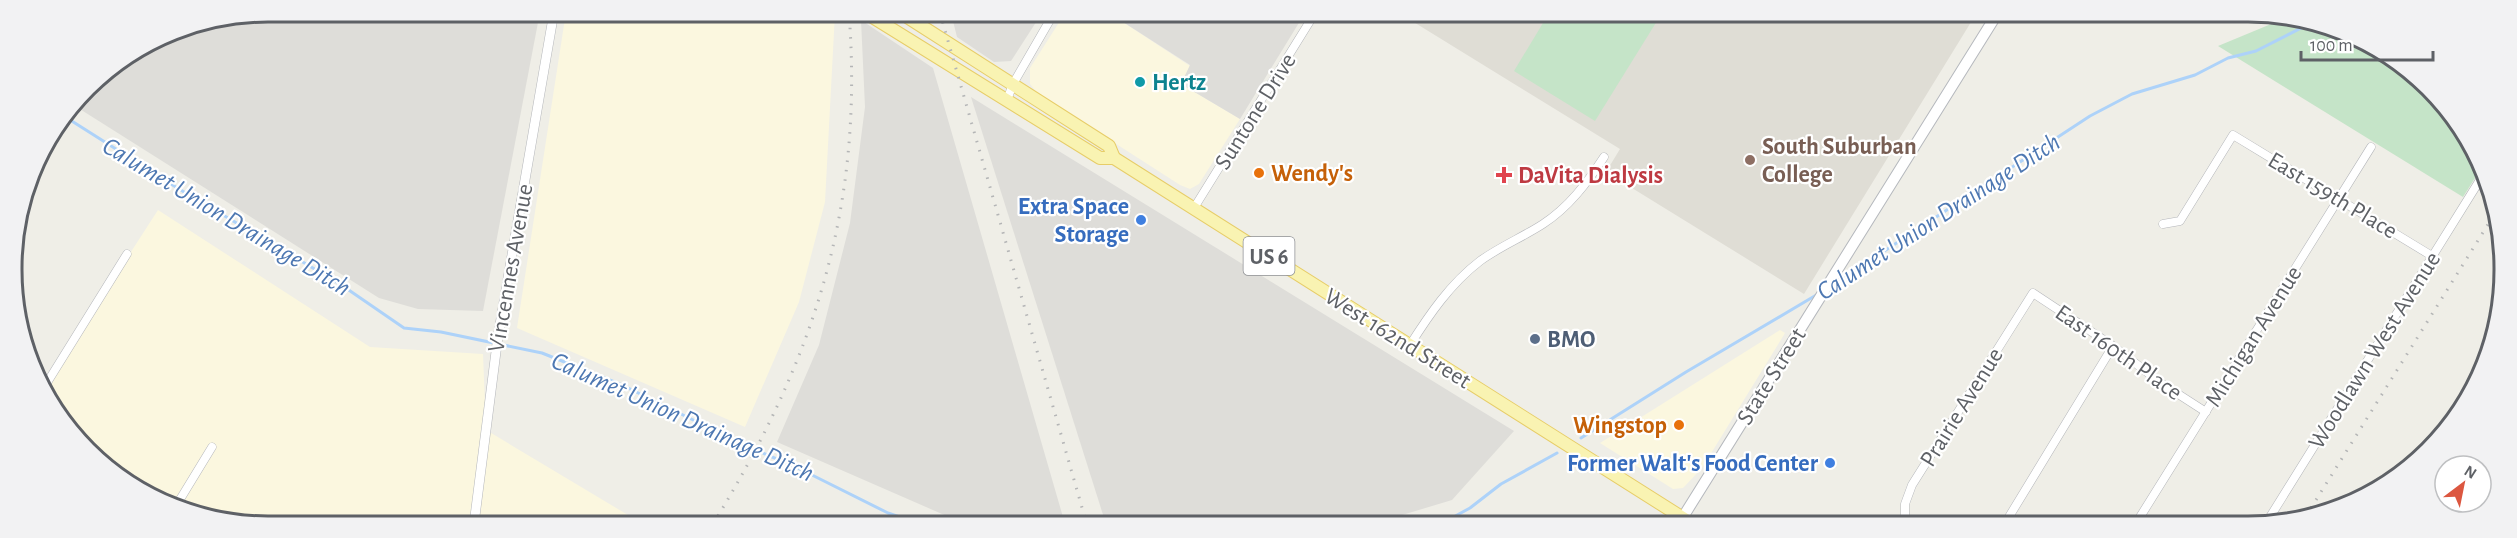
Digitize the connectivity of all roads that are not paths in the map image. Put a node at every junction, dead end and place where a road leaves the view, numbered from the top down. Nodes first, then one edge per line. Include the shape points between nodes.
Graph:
1 (552, 22) edge
2 (881, 22) edge
3 (893, 22) edge
4 (913, 22) edge
5 (1049, 22) edge
6 (1309, 22) edge
7 (1992, 22) edge
8 (889, 27) junction
9 (1013, 84) junction
10 (1007, 100) junction
11 (2371, 147) dead end
12 (1604, 157) dead end
13 (1114, 158) junction
14 (2478, 182) edge
15 (2338, 199) junction
16 (1194, 208) junction
17 (2163, 224) dead end
18 (127, 254) dead end
19 (2432, 256) junction
20 (2032, 293) joint
21 (1410, 345) junction
22 (2114, 346) junction
23 (49, 380) edge
24 (2206, 412) junction
25 (212, 447) dead end
26 (180, 499) edge
27 (2272, 514) edge
28 (475, 516) edge
29 (1672, 516) edge
30 (1683, 516) edge
31 (1905, 516) edge
32 (2010, 516) edge
33 (2141, 516) edge

1 - 28 street, Vincennes Avenue via 496,347
2 - 8 main road, West 162nd Street / US 6
3 - 8 main road
4 - 9 main road, West 162nd Street / US 6
5 - 9 street
6 - 16 street, Suntone Drive
7 - 30 main road, State Street
8 - 10 main road, West 162nd Street / US 6
9 - 10 street
9 - 13 main road, West 162nd Street / US 6 via 1109,146
10 - 13 main road, West 162nd Street / US 6 via 1100,159
11 - 15 street, Michigan Avenue
12 - 21 street via 1568,204 1545,223 1480,261 1452,287
13 - 16 main road, West 162nd Street / US 6
14 - 19 street, Woodlawn West Avenue
15 - 17 street, East 159th Place via 2233,135 2180,221
15 - 19 street, East 159th Place
15 - 24 street, Michigan Avenue
16 - 21 main road, West 162nd Street / US 6
18 - 23 street
19 - 27 street, Woodlawn West Avenue
20 - 22 street, East 160th Place
20 - 31 street, Prairie Avenue via 1912,485
21 - 29 main road, West 162nd Street / US 6
22 - 24 street, East 160th Place
22 - 32 street
24 - 33 street, Michigan Avenue
25 - 26 street

